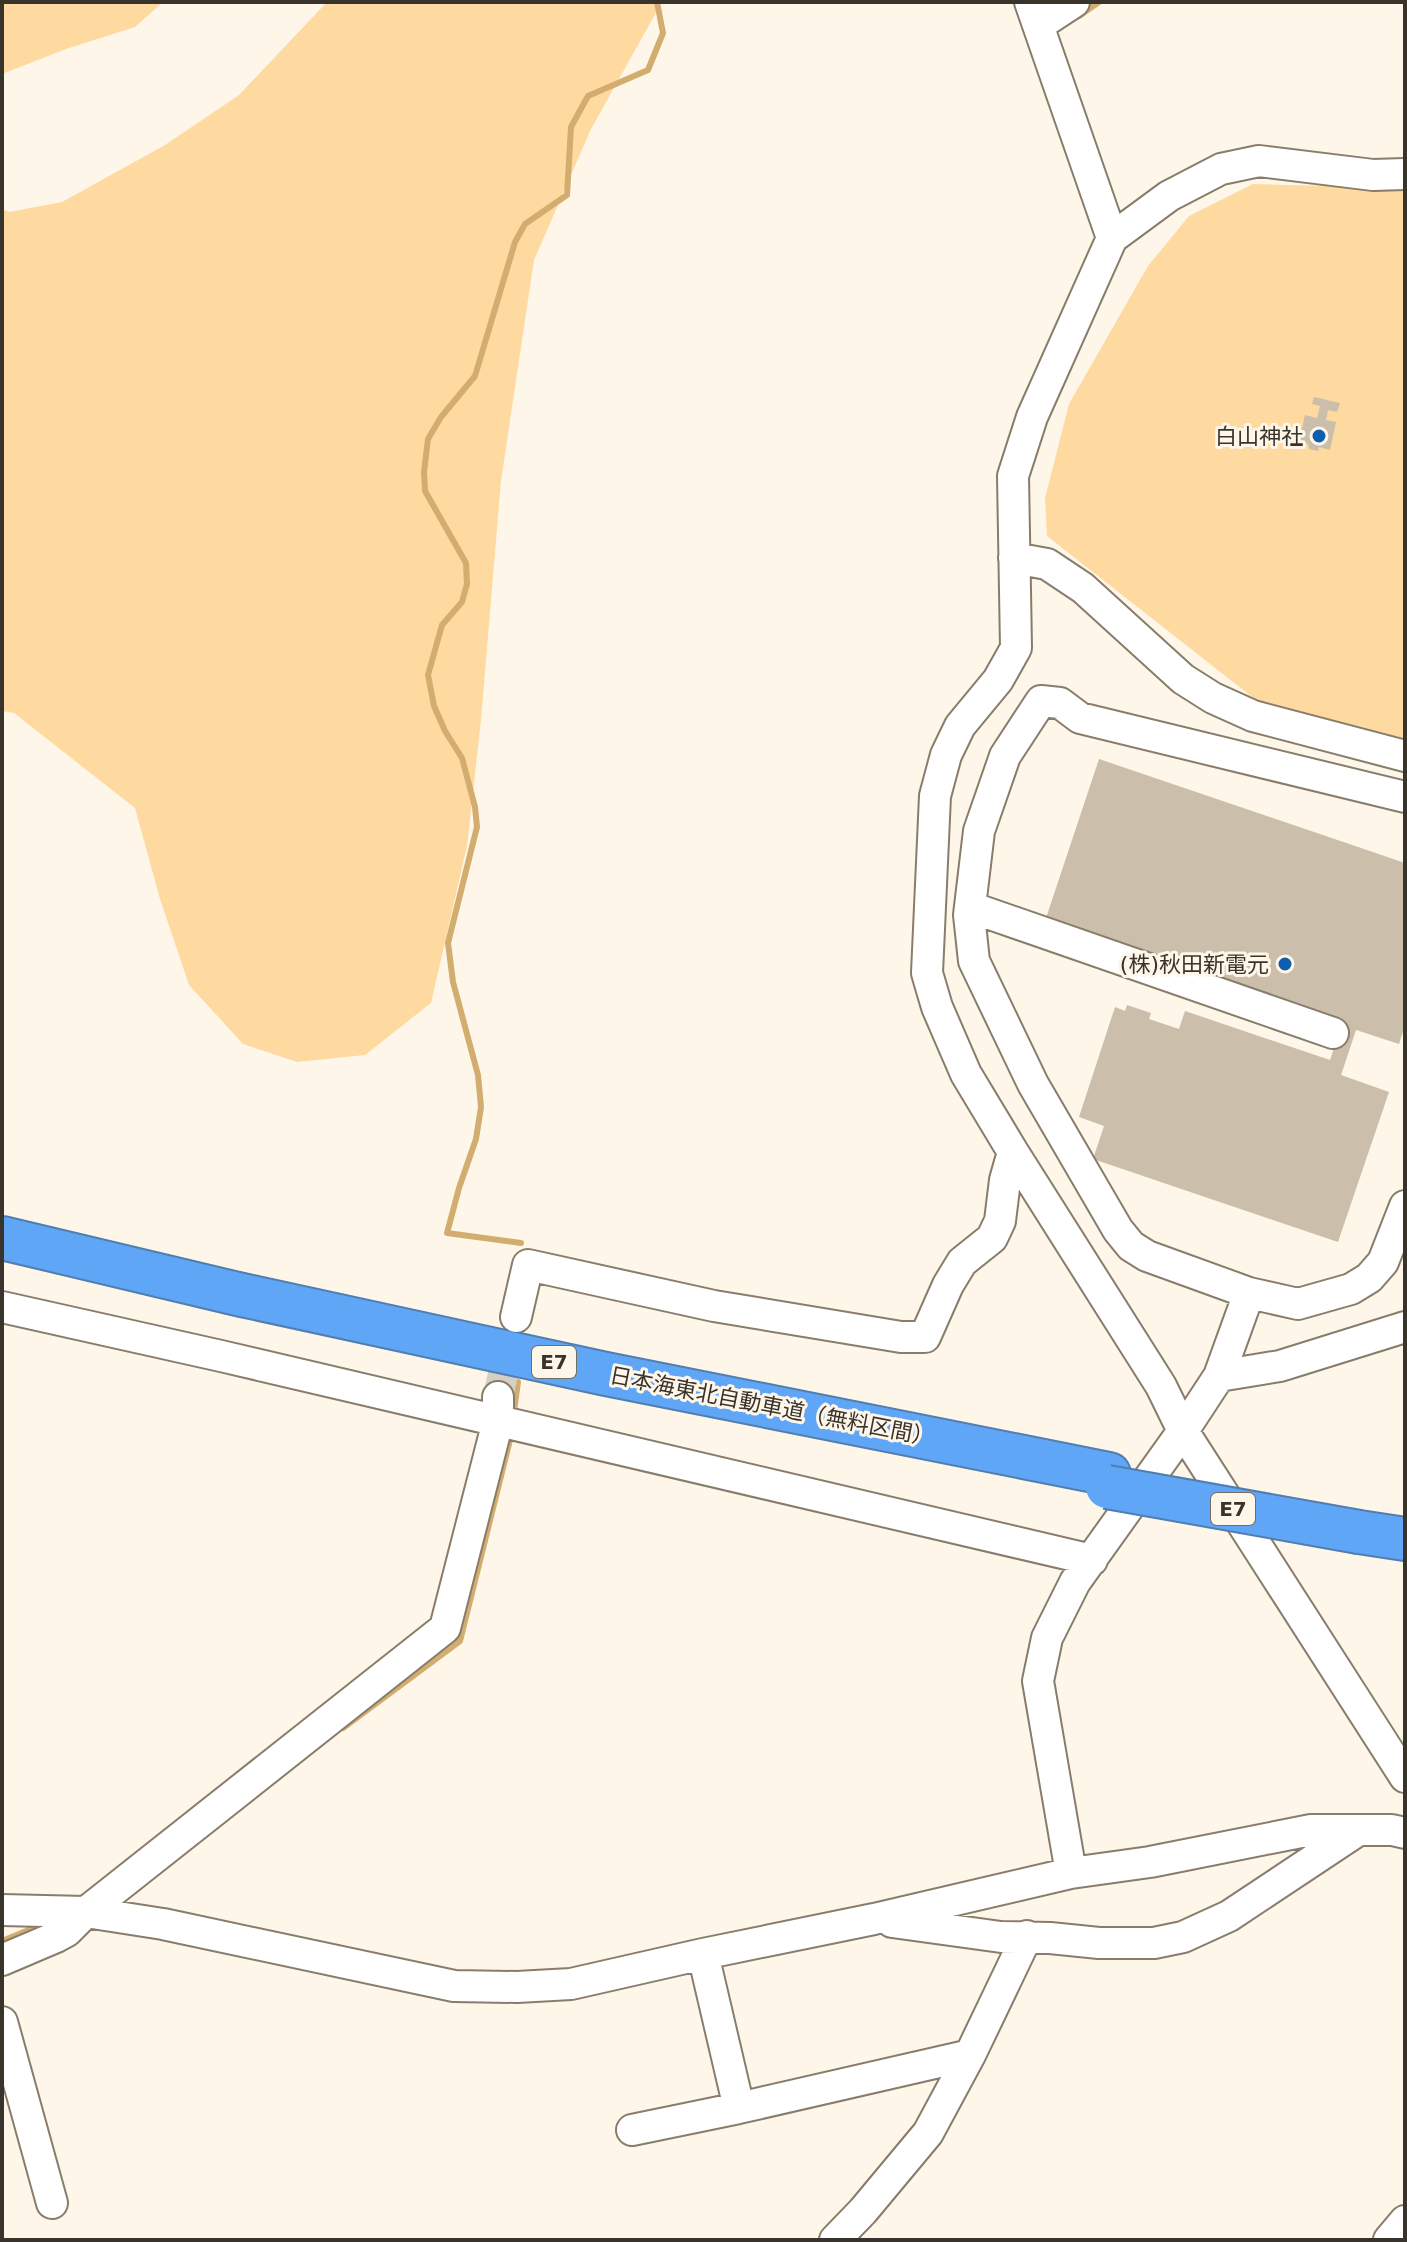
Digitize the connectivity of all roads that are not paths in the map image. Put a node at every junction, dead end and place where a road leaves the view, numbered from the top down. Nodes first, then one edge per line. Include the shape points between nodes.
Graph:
1 (1074, 2) edge
2 (1034, 14) edge
3 (1405, 174) edge
4 (1112, 238) junction
5 (1014, 558) junction
6 (1405, 756) edge
7 (1405, 797) edge
8 (970, 907) junction
9 (1333, 1033) dead end
10 (1013, 1152) junction
11 (1405, 1206) edge
12 (2, 1238) edge
13 (2, 1259) edge
14 (1249, 1293) junction
15 (2, 1307) edge
16 (516, 1317) tunnel mouth
17 (1405, 1327) edge
18 (1219, 1376) junction
19 (498, 1409) junction
20 (1183, 1431) junction
21 (1108, 1480) junction
22 (1405, 1523) edge
23 (1360, 1524) junction
24 (1405, 1539) edge
25 (1092, 1560) junction
26 (1405, 1777) edge
27 (1357, 1831) junction
28 (1405, 1833) edge
29 (1071, 1873) junction
30 (2, 1910) edge
31 (86, 1912) junction
32 (874, 1919) junction
33 (1027, 1936) junction
34 (703, 1954) junction
35 (2, 1960) edge
36 (2, 2022) edge
37 (970, 2055) junction
38 (739, 2108) junction
39 (632, 2130) dead end
40 (52, 2203) dead end
41 (1405, 2221) edge
42 (835, 2240) edge
43 (1389, 2240) edge

1 - 2 street
2 - 4 street
3 - 4 street via 1259,161 1221,169 1169,196
4 - 5 street via 1032,417 1013,476
5 - 6 street via 1047,564 1083,588 1183,679 1213,698 1253,716
5 - 10 street via 1016,648 998,680 960,726 935,796 927,973 966,1074
7 - 8 street via 1080,718 1060,703 1041,701 1005,756 979,831
8 - 9 street
8 - 14 street via 974,961 1033,1084 1118,1230 1147,1256
10 - 16 street via 992,1238 962,1262 925,1337 714,1306 528,1265
10 - 20 street via 1161,1386
11 - 14 street via 1383,1262 1351,1289 1298,1304
12 - 21 highway, 日本海東北自動車道（無料区間） / E7 via 242,1295
13 - 21 highway, 日本海東北自動車道（無料区間） / E7 via 480,1366
14 - 18 street
15 - 19 street
17 - 18 street via 1280,1366
18 - 20 street
19 - 25 street
19 - 31 street via 445,1628
20 - 25 street
20 - 26 street
21 - 23 highway, 日本海東北自動車道（無料区間） / E7, bridge
22 - 23 highway, 日本海東北自動車道（無料区間） / E7
23 - 24 highway, 日本海東北自動車道（無料区間） / E7
25 - 29 street via 1047,1638 1038,1681
27 - 28 street
27 - 29 street via 1311,1830
27 - 33 street via 1229,1916 1183,1937 1099,1943
29 - 32 street
30 - 31 street
31 - 34 street via 454,1986 571,1984
31 - 35 street via 67,1931
32 - 33 street
32 - 34 street
33 - 37 street
34 - 38 street
36 - 40 street
37 - 38 street
37 - 42 street via 928,2133
38 - 39 street
41 - 43 street

